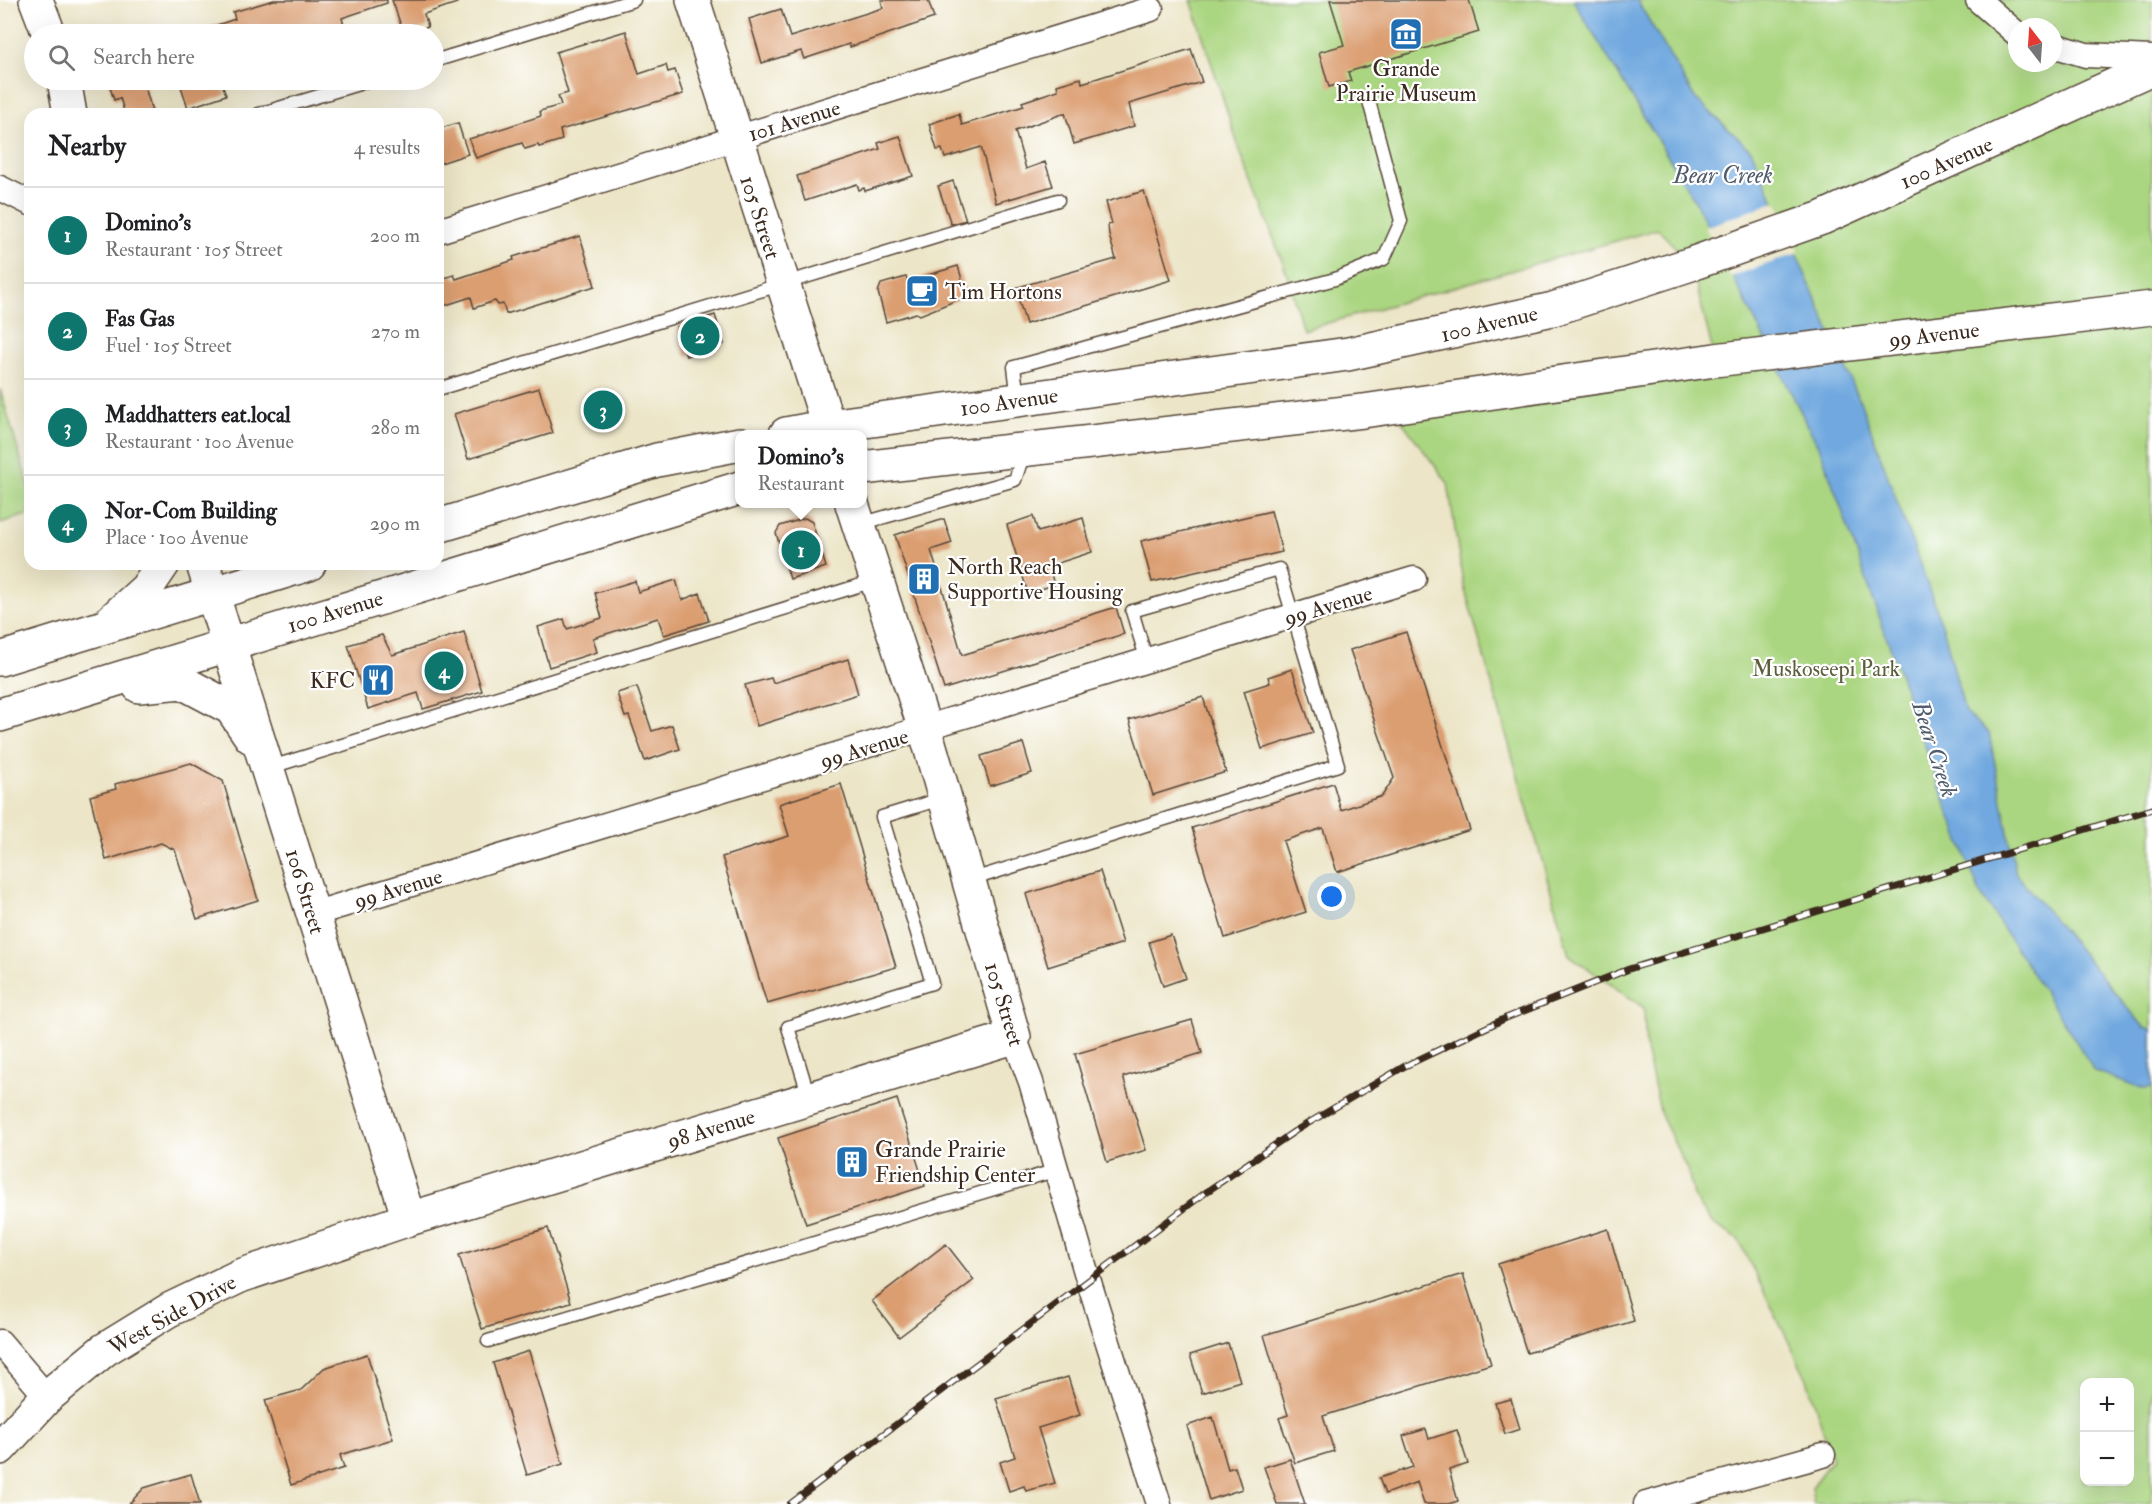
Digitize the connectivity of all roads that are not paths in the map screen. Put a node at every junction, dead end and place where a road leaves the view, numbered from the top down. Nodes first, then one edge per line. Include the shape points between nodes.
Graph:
1 (37, 0) edge
2 (634, 0) edge
3 (693, 0) edge
4 (1978, 0) edge
5 (1151, 9) dead end
6 (45, 24) edge
7 (2008, 26) edge
8 (2062, 48) edge
9 (444, 58) edge
10 (2152, 58) edge
11 (2152, 68) edge
12 (339, 90) edge
13 (1370, 105) dead end
14 (279, 108) edge
15 (736, 138) junction
16 (0, 188) edge
17 (24, 200) edge
18 (1058, 200) dead end
19 (444, 229) edge
20 (783, 284) junction
21 (2152, 308) edge
22 (444, 387) edge
23 (1018, 400) junction
24 (830, 430) edge
25 (735, 445) edge
26 (1025, 449) junction
27 (867, 467) edge
28 (735, 490) edge
29 (855, 514) edge
30 (444, 524) edge
31 (159, 570) edge
32 (266, 570) edge
33 (208, 578) edge
34 (1414, 579) dead end
35 (877, 580) junction
36 (1292, 616) junction
37 (107, 626) junction
38 (228, 643) junction
39 (0, 659) edge
40 (1147, 661) junction
41 (65, 695) junction
42 (0, 715) edge
43 (925, 729) junction
44 (265, 761) junction
45 (945, 798) junction
46 (969, 881) junction
47 (313, 914) junction
48 (1014, 1037) junction
49 (810, 1098) junction
50 (1057, 1170) junction
51 (409, 1219) junction
52 (488, 1341) dead end
53 (0, 1342) edge
54 (47, 1397) junction
55 (0, 1448) edge
56 (1823, 1455) dead end
57 (1159, 1504) edge
58 (1646, 1504) edge

1 - 6 main road
2 - 9 lane
3 - 15 main road, 105 Street
4 - 7 street
5 - 15 street, 101 Avenue
8 - 10 street via 2086,55
11 - 23 main road, 100 Avenue via 1822,218 1553,309 1348,354
12 - 14 lane
13 - 23 lane via 1401,221 1384,260 1335,279 1014,367
15 - 19 street, 101 Avenue
15 - 20 main road, 105 Street
16 - 17 street
18 - 20 lane
20 - 22 lane
20 - 24 main road, 105 Street
21 - 26 main road, 99 Avenue via 1715,360 1364,411
23 - 24 main road, 100 Avenue
25 - 30 main road via 657,460
26 - 27 main road
26 - 29 lane via 1015,480
28 - 38 main road, 100 Avenue
29 - 35 main road, 105 Street
31 - 37 main road via 146,589
32 - 33 main road
33 - 37 main road
33 - 38 main road, 106 Street
34 - 36 street, 99 Avenue
35 - 43 main road, 105 Street
35 - 44 lane
36 - 40 street, 99 Avenue
36 - 40 lane via 1279,569 1132,611
36 - 46 lane via 1338,765
37 - 39 main road
38 - 41 main road, 100 Avenue
38 - 44 main road, 106 Street
40 - 43 street, 99 Avenue
41 - 42 main road, 100 Avenue
41 - 44 main road via 183,682 231,708
43 - 45 main road, 105 Street
43 - 47 street, 99 Avenue
44 - 47 main road, 106 Street
45 - 46 main road, 105 Street
45 - 49 lane via 882,817 932,983 788,1027
46 - 48 main road, 105 Street
47 - 51 main road, 106 Street
48 - 49 main road, 98 Avenue
48 - 50 street, 105 Street
49 - 51 main road, 98 Avenue
50 - 52 lane
50 - 57 street, 105 Street
51 - 54 main road, West Side Drive via 240,1276 169,1310 104,1350
53 - 54 street
54 - 55 main road, West Side Drive
56 - 58 street

